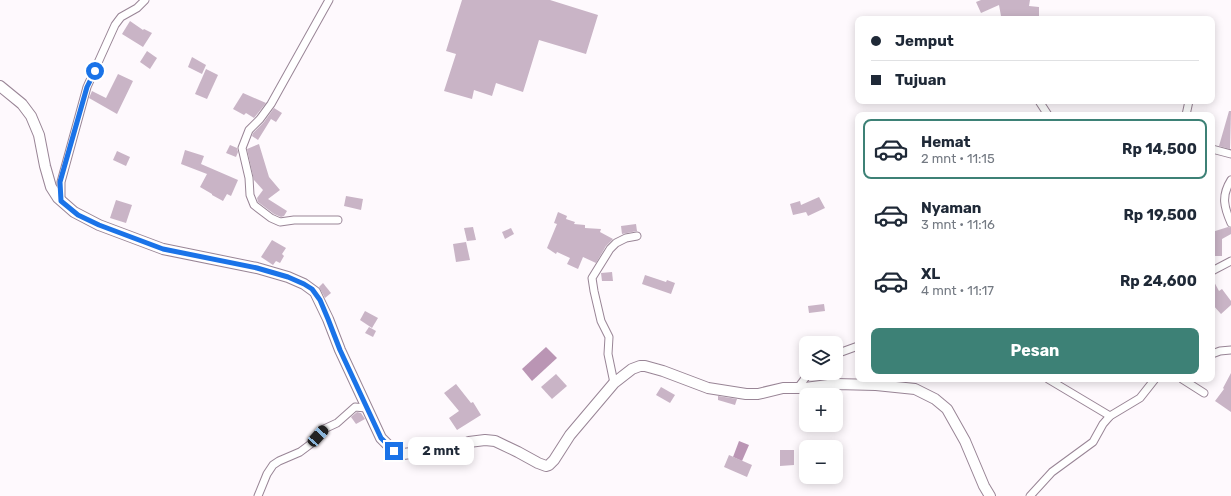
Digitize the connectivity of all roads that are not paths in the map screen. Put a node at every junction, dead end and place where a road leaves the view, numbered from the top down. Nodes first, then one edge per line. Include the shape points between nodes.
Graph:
1 (144, 0) edge
2 (329, 0) edge
3 (0, 86) edge
4 (1215, 150) edge
5 (1231, 154) edge
6 (1231, 180) edge
7 (61, 201) junction
8 (338, 220) dead end
9 (1231, 223) edge
10 (637, 236) dead end
11 (1231, 261) edge
12 (1215, 269) edge
13 (855, 347) edge
14 (1231, 350) edge
15 (843, 351) edge
16 (1215, 353) edge
17 (804, 380) edge
18 (1053, 382) edge
19 (1153, 382) edge
20 (1187, 382) edge
21 (614, 383) junction
22 (797, 389) junction
23 (1204, 393) dead end
24 (366, 408) junction
25 (1110, 416) junction
26 (258, 496) edge
27 (990, 496) edge
28 (1030, 496) edge

1 - 7 street via 138,8 121,18 115,25 87,87 60,182
2 - 8 street via 271,104 249,130 242,148 254,205 271,218 280,222
3 - 7 street via 22,104 31,116 39,135 49,182
4 - 5 street
6 - 9 street via 1226,190 1224,205
7 - 24 street via 78,215 99,225 163,249 257,268 288,277 312,289 320,300
10 - 21 street via 616,243 592,278 601,321 609,337 608,354
11 - 12 street
13 - 15 street
14 - 16 street
17 - 22 street
18 - 25 street
19 - 25 street via 1140,398
20 - 23 street
21 - 22 street via 640,366 663,371 694,384 732,393 758,394 784,388
21 - 24 street via 546,466 510,447 485,440 469,442 434,456 420,452 403,454 394,451 381,438
22 - 27 street via 836,384 876,385 915,389 935,399 947,410 959,429
24 - 26 street via 355,407 337,423 324,429 300,452 273,465
25 - 28 street via 1093,442 1052,472

